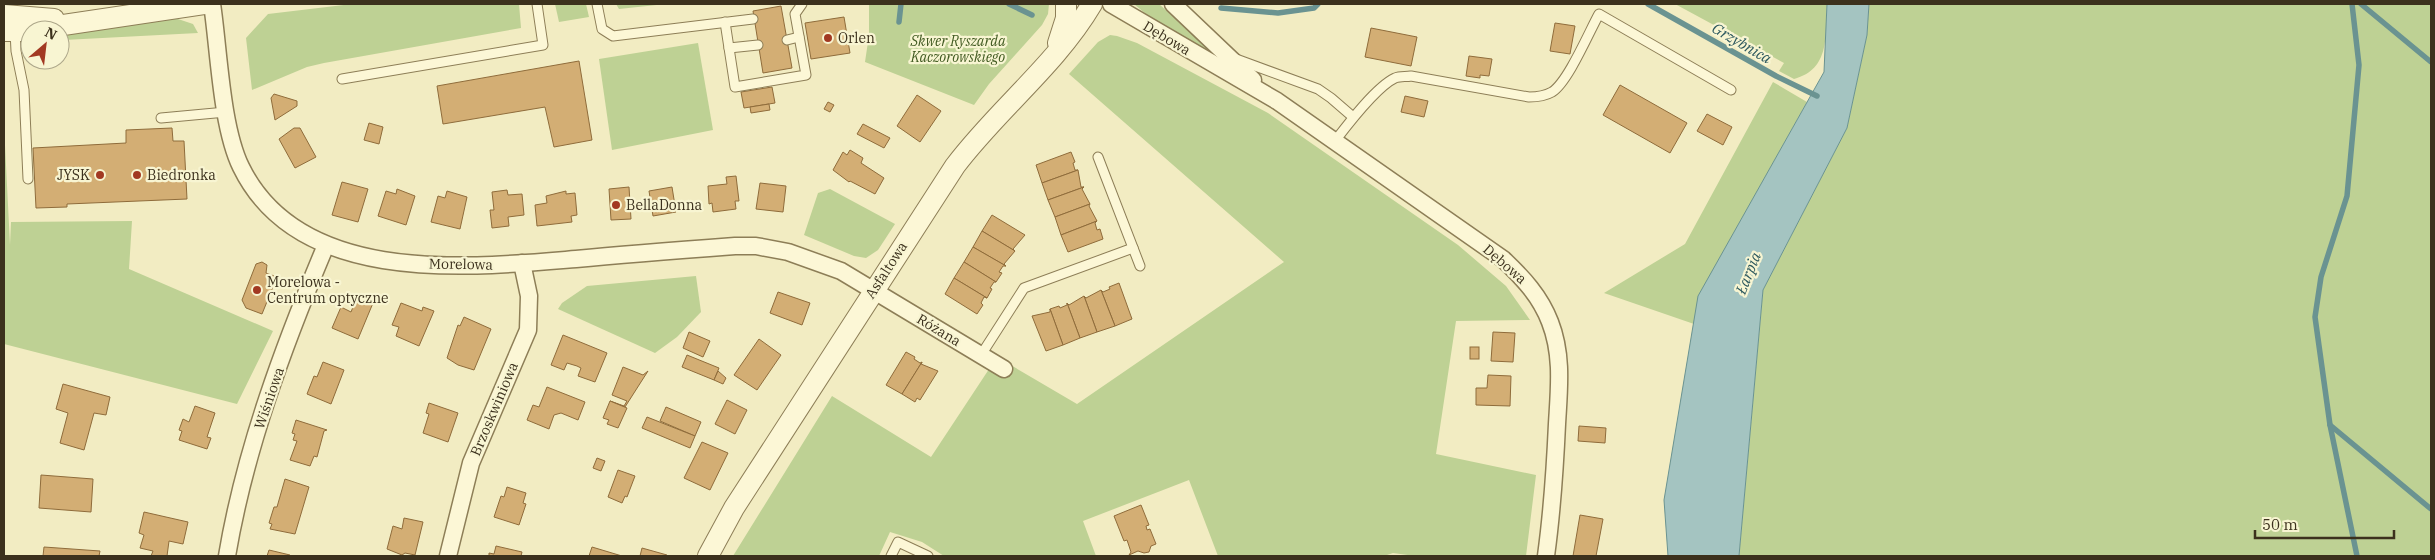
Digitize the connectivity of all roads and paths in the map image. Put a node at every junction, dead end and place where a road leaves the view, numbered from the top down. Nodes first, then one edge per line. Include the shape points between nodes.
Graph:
1 (204, 4) edge
2 (212, 4) edge
3 (537, 4) edge
4 (597, 4) edge
5 (802, 4) edge
6 (1066, 4) edge
7 (1092, 4) edge
8 (1111, 4) edge
9 (1173, 4) edge
10 (4, 15) edge
11 (753, 19) dead end
12 (83, 22) junction
13 (725, 22) junction
14 (10, 31) edge
15 (799, 37) junction
16 (787, 40) dead end
17 (758, 45) dead end
18 (729, 48) junction
19 (1227, 56) junction
20 (1051, 58) junction
21 (342, 79) dead end
22 (1731, 90) dead end
23 (1277, 101) junction
24 (226, 112) junction
25 (1353, 117) junction
26 (161, 118) dead end
27 (1335, 141) junction
28 (1098, 157) dead end
29 (28, 179) dead end
30 (326, 245) junction
31 (1134, 248) junction
32 (522, 263) junction
33 (1140, 266) dead end
34 (873, 290) junction
35 (981, 355) junction
36 (1004, 369) dead end
37 (227, 556) edge
38 (448, 556) edge
39 (708, 556) edge
40 (891, 556) edge
41 (928, 556) edge
42 (1546, 556) edge

1 - 12 street
2 - 24 street, Morelowa
3 - 21 lane via 543,45
4 - 13 lane via 602,29 613,36
5 - 15 lane via 795,14
6 - 20 street via 1062,31
7 - 20 street, Asfaltowa
8 - 23 street, Dębowa
9 - 19 street, Dębowa
10 - 12 street
11 - 13 lane
12 - 14 street
13 - 18 lane
14 - 29 lane via 24,90
15 - 16 lane
15 - 18 lane via 806,75 735,87
17 - 18 lane
19 - 23 street, Dębowa
19 - 25 lane via 1318,89
20 - 34 street, Asfaltowa via 961,158
22 - 25 lane via 1599,14 1565,77 1546,94 1529,97 1411,76 1396,78
23 - 27 street, Dębowa
24 - 26 lane
24 - 30 street, Morelowa via 235,154 258,196 283,221
25 - 27 lane
27 - 42 street, Dębowa via 1503,259 1528,284 1543,307 1555,336 1560,372 1555,472
28 - 31 lane
30 - 32 street, Morelowa via 358,254 440,266
30 - 37 street, Wiśniowa via 254,438
31 - 33 lane
31 - 35 lane via 1024,288
32 - 34 street, Morelowa via 756,246 799,255 841,271
32 - 38 street, Brzoskwiniowa via 529,296 528,330 471,463
34 - 35 street, Różana
34 - 39 street, Asfaltowa via 734,508
35 - 36 street, Różana
40 - 41 lane via 898,542

